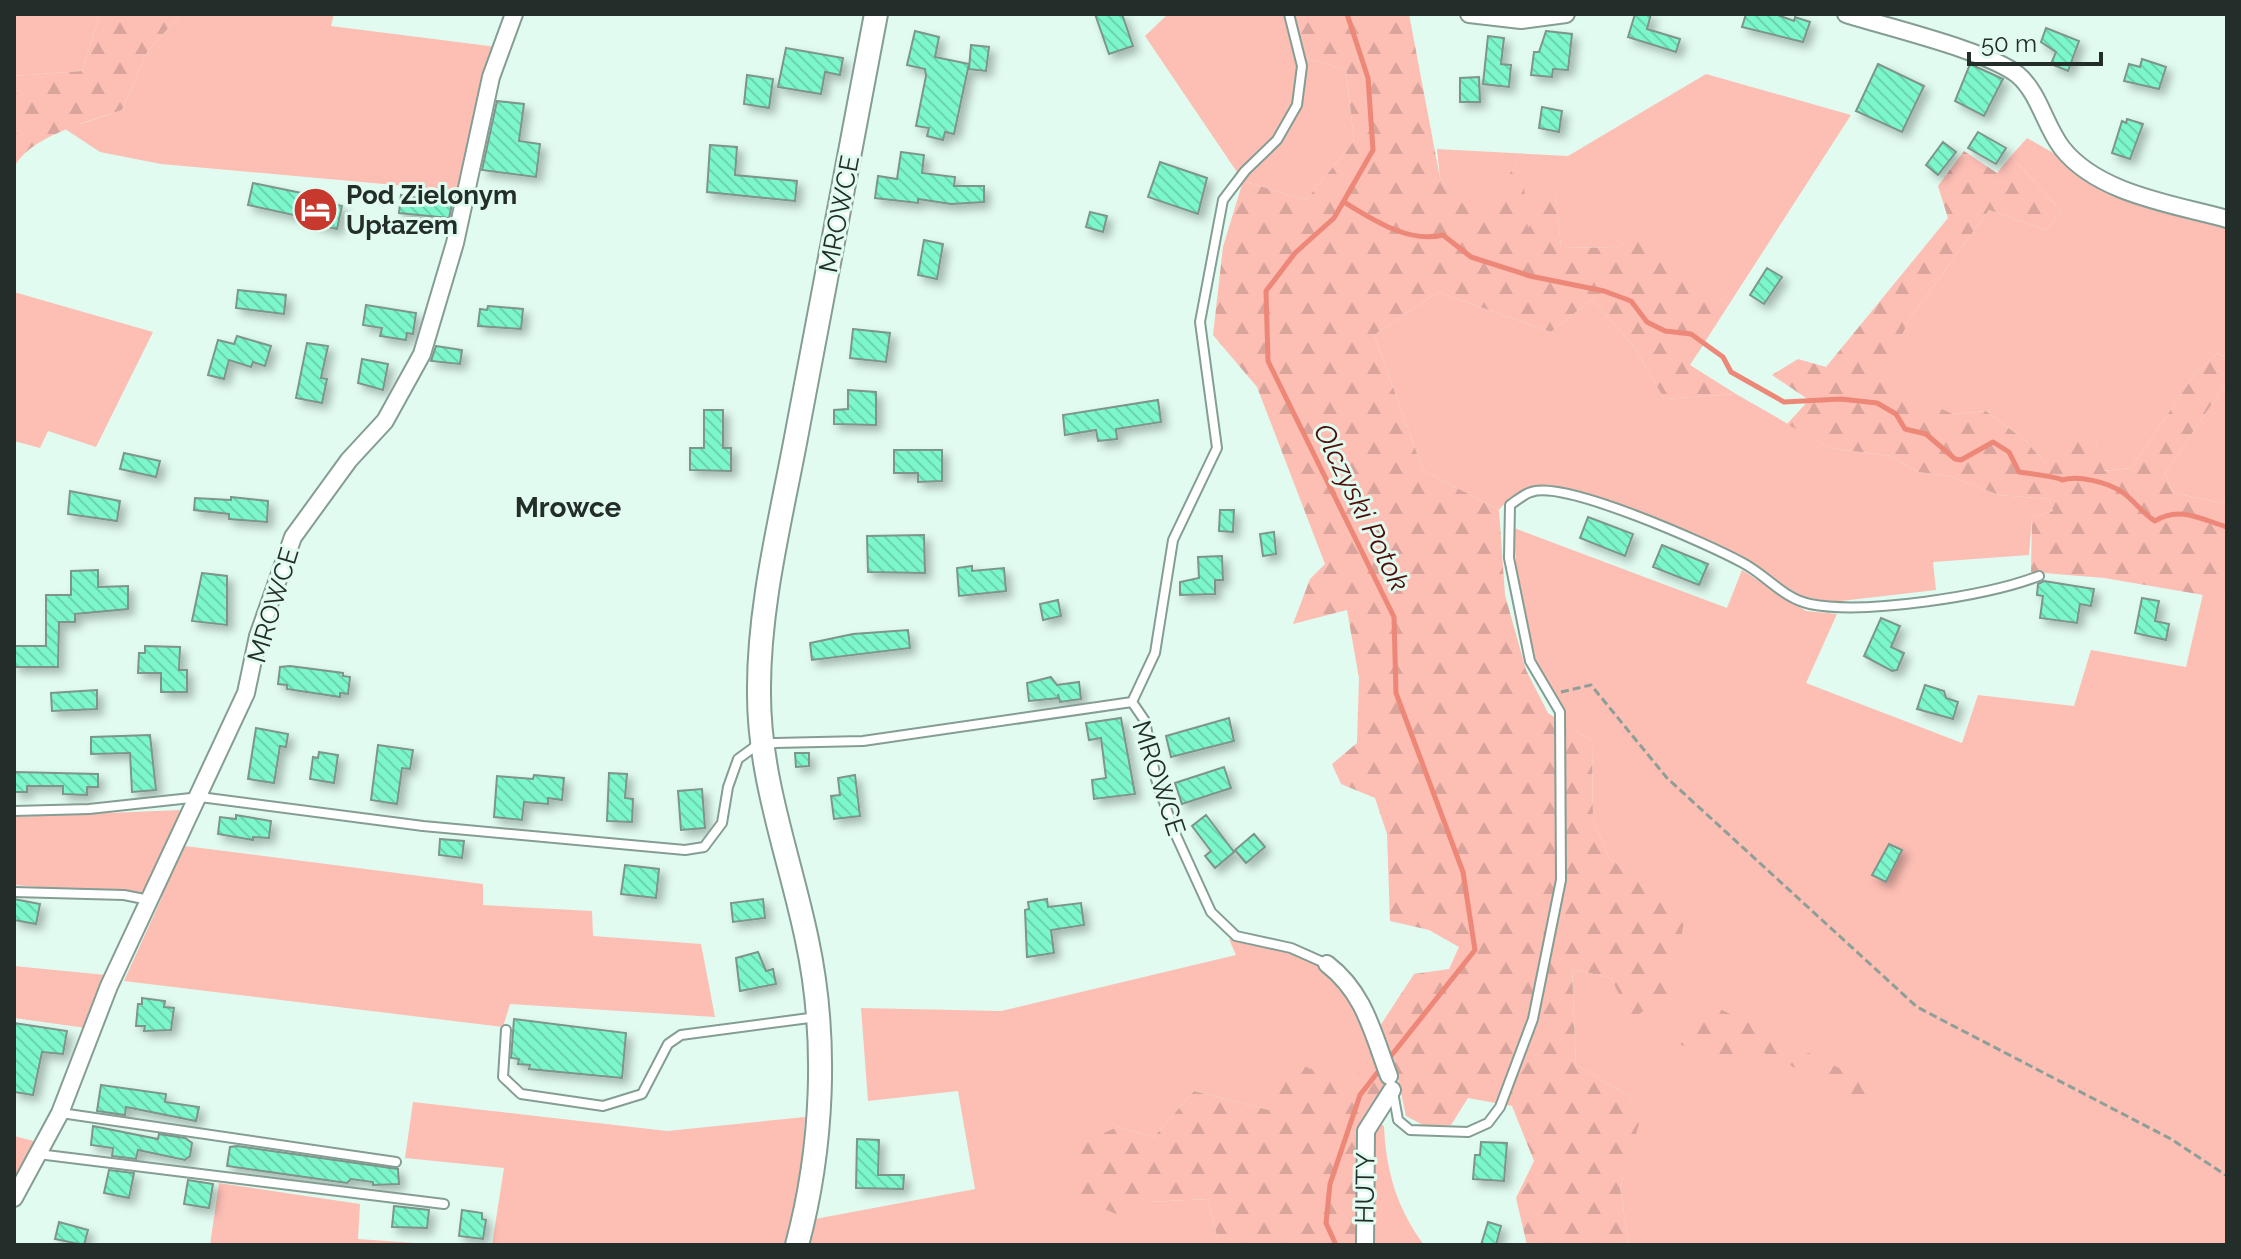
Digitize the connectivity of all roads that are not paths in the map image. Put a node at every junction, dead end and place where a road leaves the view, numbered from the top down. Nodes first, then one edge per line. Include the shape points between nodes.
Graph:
1 (514, 14) edge
2 (876, 14) edge
3 (1289, 14) edge
4 (1469, 14) edge
5 (1565, 14) edge
6 (1846, 14) edge
7 (2227, 219) edge
8 (2039, 576) dead end
9 (1132, 702) junction
10 (762, 745) junction
11 (200, 797) junction
12 (14, 811) edge
13 (14, 892) edge
14 (150, 900) junction
15 (1327, 964) joint
16 (818, 1016) junction
17 (506, 1030) dead end
18 (1391, 1083) junction
19 (60, 1113) junction
20 (37, 1154) junction
21 (396, 1162) dead end
22 (16, 1191) edge
23 (444, 1204) dead end
24 (797, 1245) edge
25 (1365, 1245) edge

1 - 11 street, MROWCE via 491,77 455,243 422,354 385,421 293,537 258,636 246,693
2 - 10 street, MROWCE via 766,604 759,668
3 - 9 lane via 1302,66 1297,105 1277,140 1223,200 1200,322 1217,448 1173,540 1155,653
4 - 5 street via 1521,20
6 - 7 street via 2010,70 2025,84 2061,146 2088,171 2142,194
8 - 18 lane via 2005,589 1907,603 1808,604 1745,563 1572,494 1532,491 1510,505 1509,558 1530,661 1560,712 1561,880 1533,1019 1511,1080 1488,1123 1468,1132 1402,1126
9 - 10 lane, MROWCE via 863,741
9 - 15 lane, MROWCE via 1145,721 1156,779 1174,831 1211,912 1236,936 1291,948
10 - 11 lane via 738,759 722,823 704,847 685,850 423,826
10 - 16 street, MROWCE via 807,940
11 - 12 lane
11 - 14 street, MROWCE
13 - 14 lane
14 - 19 street, MROWCE via 109,986
15 - 18 street, MROWCE via 1362,1000
16 - 17 lane via 681,1035 668,1044 642,1094 603,1106 511,1089 503,1077
16 - 24 street, MROWCE via 814,1141
18 - 25 street, HUTY via 1366,1131
19 - 20 street, MROWCE
19 - 21 lane
20 - 22 street, MROWCE
20 - 23 lane

